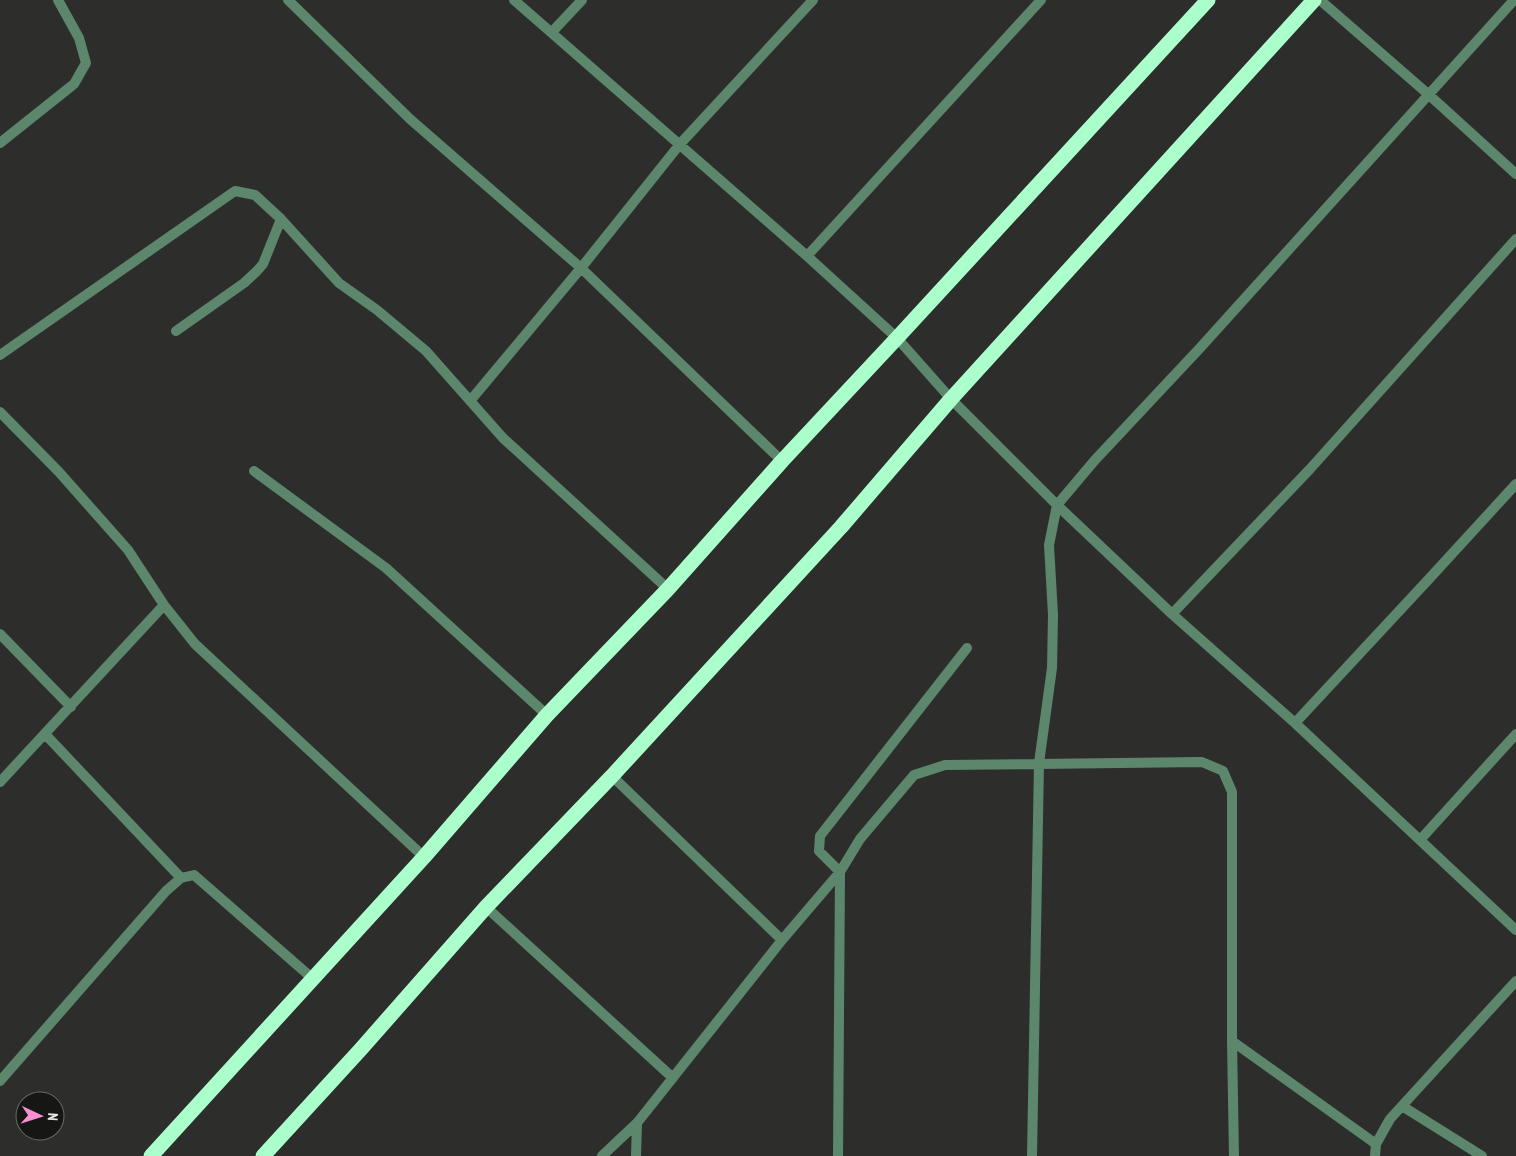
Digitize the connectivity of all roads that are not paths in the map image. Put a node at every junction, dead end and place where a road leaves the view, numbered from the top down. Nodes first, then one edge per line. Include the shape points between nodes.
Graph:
1 (58, 0) edge
2 (288, 0) edge
3 (514, 0) edge
4 (582, 0) edge
5 (813, 0) edge
6 (1041, 0) edge
7 (1208, 0) edge
8 (1314, 0) edge
9 (1320, 0) edge
10 (1514, 0) edge
11 (552, 32) junction
12 (1428, 94) junction
13 (0, 143) edge
14 (680, 144) junction
15 (1516, 174) edge
16 (281, 219) junction
17 (1516, 239) edge
18 (806, 256) junction
19 (581, 268) junction
20 (176, 331) dead end
21 (897, 338) junction
22 (0, 355) edge
23 (951, 398) junction
24 (470, 401) junction
25 (0, 412) edge
26 (782, 461) junction
27 (254, 471) dead end
28 (1516, 484) edge
29 (1057, 505) junction
30 (668, 589) junction
31 (164, 605) junction
32 (1172, 614) junction
33 (0, 634) edge
34 (967, 648) dead end
35 (70, 707) junction
36 (547, 715) junction
37 (1295, 723) junction
38 (45, 734) junction
39 (1516, 734) edge
40 (1039, 763) junction
41 (612, 776) junction
42 (0, 782) edge
43 (1420, 840) junction
44 (424, 857) junction
45 (840, 872) junction
46 (181, 878) junction
47 (486, 907) junction
48 (1516, 930) edge
49 (782, 940) junction
50 (312, 978) junction
51 (1516, 981) edge
52 (1232, 1041) junction
53 (673, 1078) junction
54 (0, 1081) edge
55 (1402, 1106) junction
56 (638, 1124) junction
57 (1376, 1144) junction
58 (150, 1156) edge
59 (263, 1156) edge
60 (602, 1156) edge
61 (636, 1156) edge
62 (838, 1156) edge
63 (1032, 1156) edge
64 (1234, 1156) edge
65 (1375, 1156) edge
66 (1482, 1156) edge

1 - 13 street via 79,38 86,63 74,84
2 - 19 street via 410,119
3 - 11 street
4 - 11 street
5 - 14 street
6 - 18 street
7 - 21 highway
8 - 23 highway
9 - 12 street
10 - 12 street
11 - 14 street
12 - 15 street
12 - 29 street
14 - 18 street
14 - 19 street
16 - 20 street via 263,264 256,272
16 - 22 street via 255,195 235,191
16 - 24 street via 339,283 426,351
17 - 32 street via 1310,469
18 - 21 street
19 - 24 street
19 - 26 street
21 - 23 street
21 - 26 highway
23 - 29 street
23 - 41 highway via 841,527
24 - 30 street via 504,438
25 - 31 street via 128,550
26 - 30 highway
27 - 36 street via 386,568
28 - 37 street
29 - 32 street
29 - 40 street via 1048,545 1053,615 1052,668
30 - 36 highway
31 - 35 street
31 - 44 street via 195,644
32 - 37 street
33 - 35 street
34 - 45 street via 820,836 819,850
35 - 38 street
36 - 44 highway
37 - 43 street
38 - 42 street
38 - 46 street
39 - 43 street
40 - 45 street via 944,765 914,775 860,839
40 - 52 street via 1202,762 1223,771 1232,792
40 - 63 street
41 - 47 highway
41 - 49 street
43 - 48 street
44 - 50 highway
45 - 49 street
45 - 62 street
46 - 50 street via 194,875
46 - 54 street
47 - 53 street
47 - 59 highway
49 - 53 street
50 - 58 highway
51 - 55 street
52 - 57 street
52 - 64 street
53 - 56 street
55 - 57 street via 1390,1119
55 - 66 street
56 - 60 street
56 - 61 street
57 - 65 street

